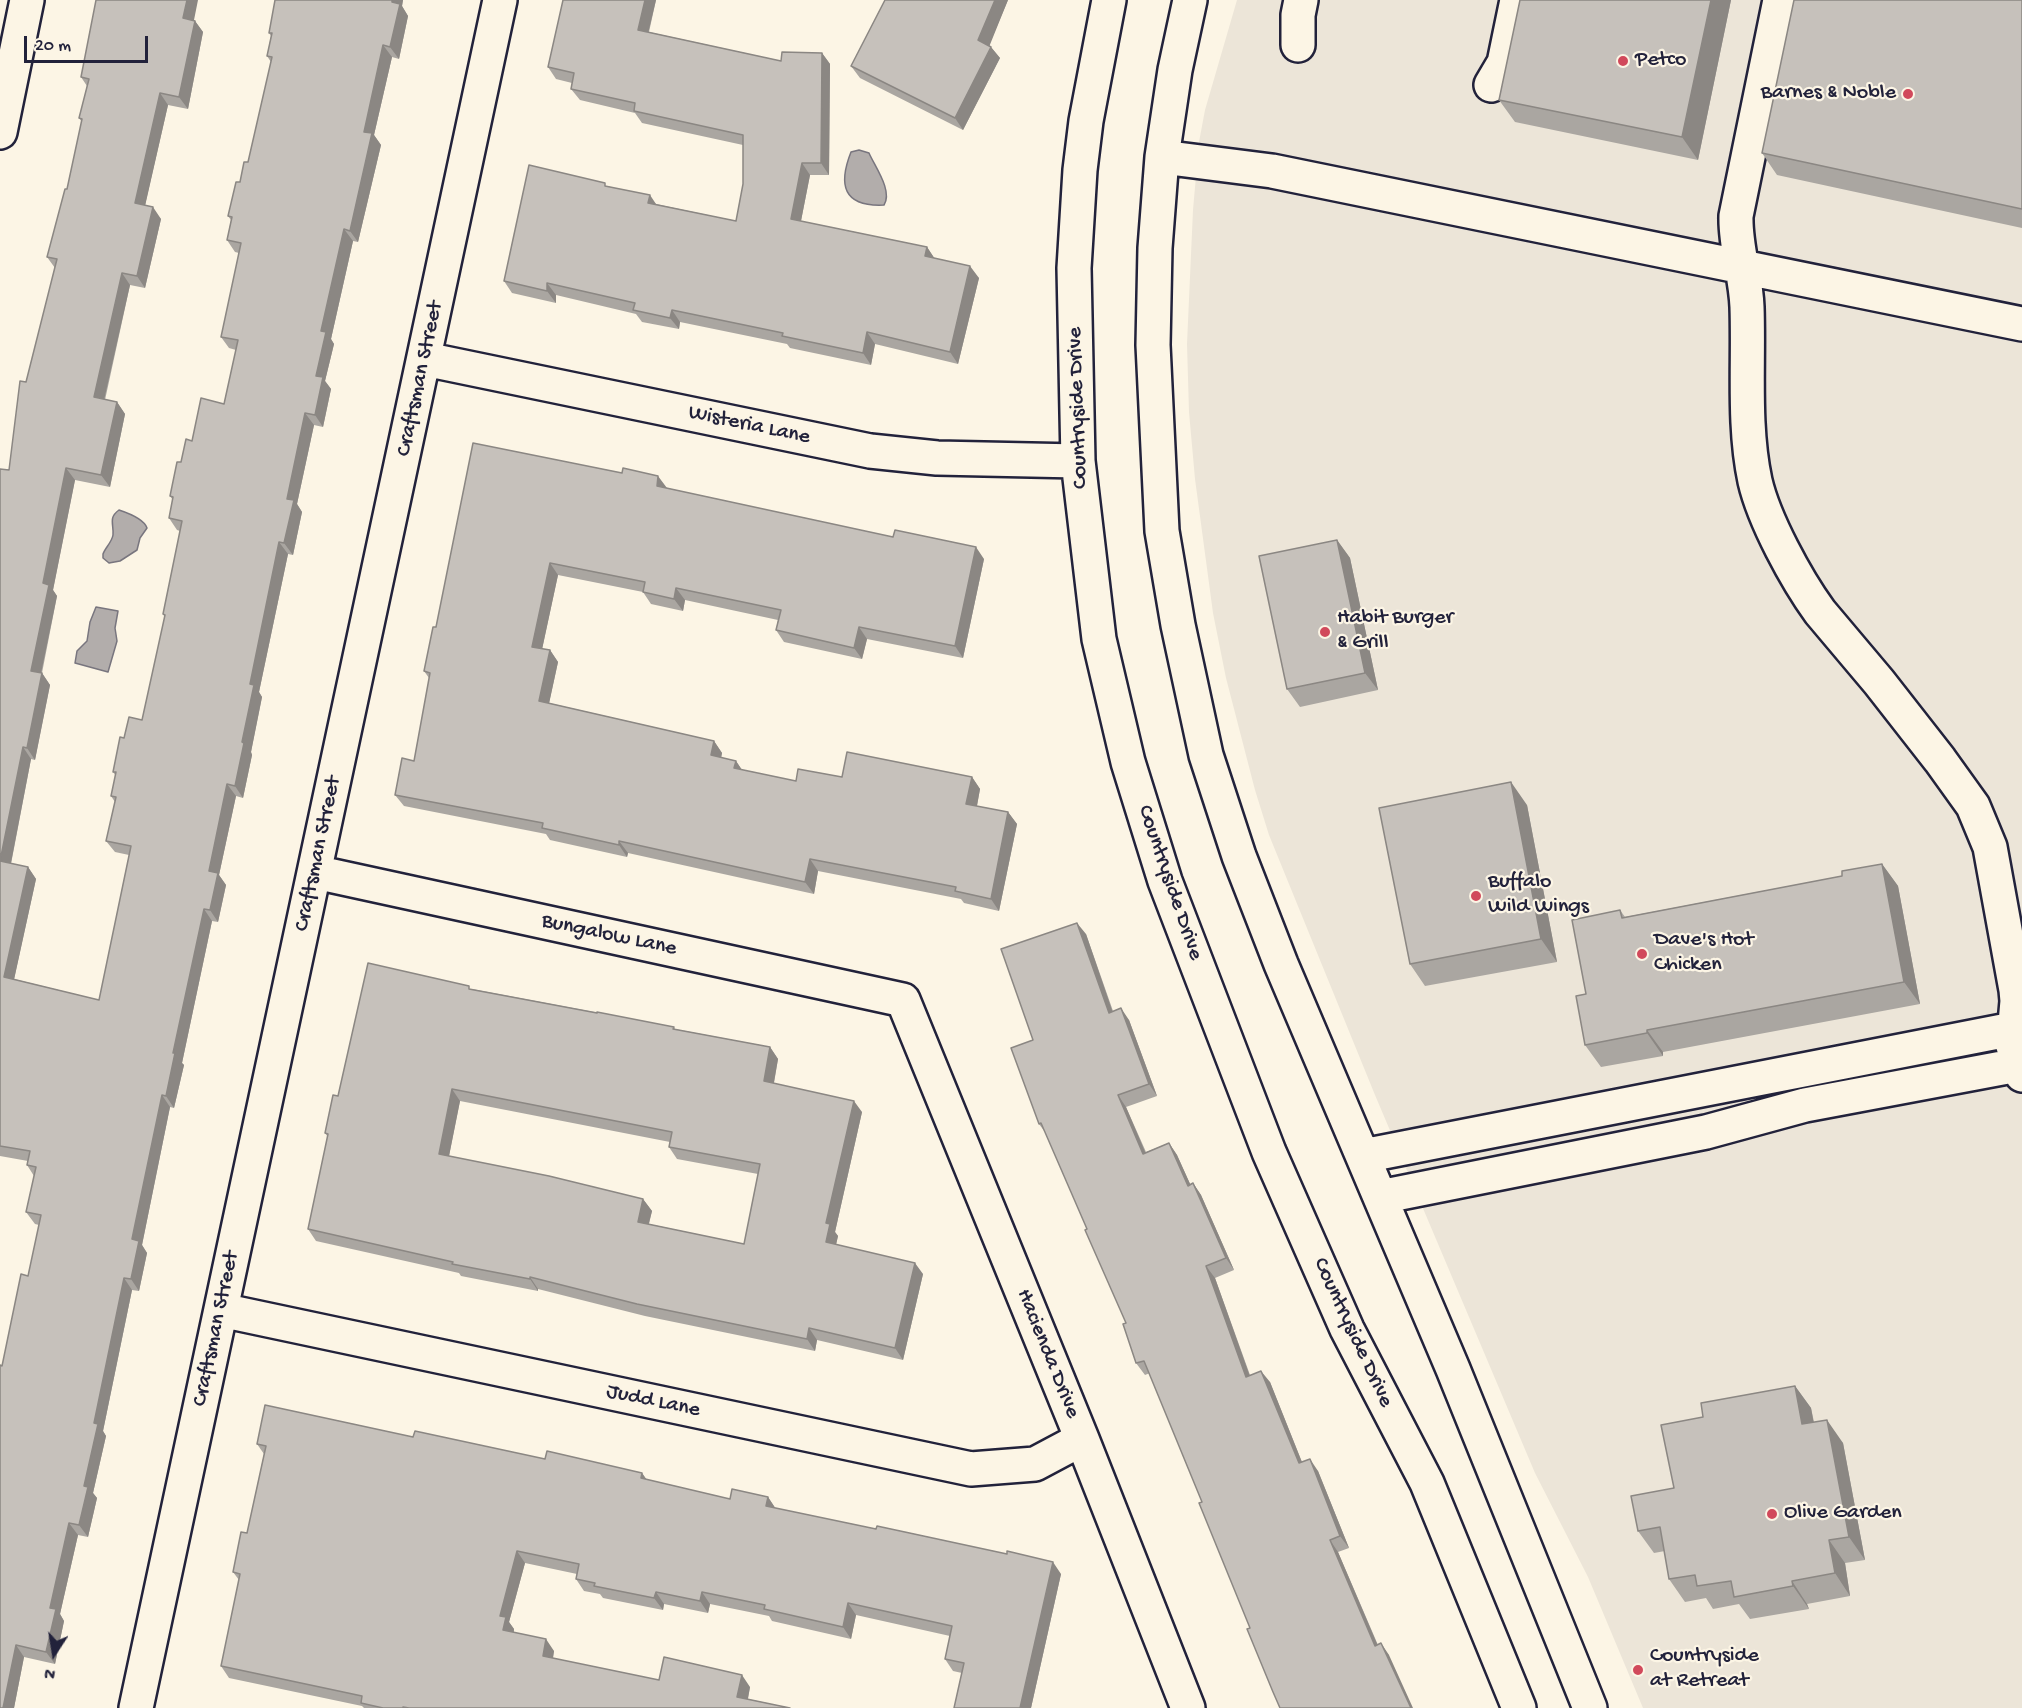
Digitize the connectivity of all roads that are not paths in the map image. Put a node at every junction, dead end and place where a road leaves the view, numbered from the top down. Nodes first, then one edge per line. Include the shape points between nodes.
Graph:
1 (27, 0) edge
2 (500, 0) edge
3 (1109, 0) edge
4 (1190, 0) edge
5 (1301, 0) edge
6 (1517, 0) edge
7 (1780, 0) edge
8 (1298, 45) dead end
9 (1491, 85) dead end
10 (0, 132) edge
11 (1162, 158) junction
12 (1741, 267) junction
13 (2022, 324) edge
14 (425, 359) junction
15 (1078, 461) junction
16 (315, 873) junction
17 (903, 1000) joint
18 (2013, 1029) junction
19 (2020, 1070) edge
20 (1363, 1156) junction
21 (1380, 1197) junction
22 (221, 1310) junction
23 (1082, 1439) junction
24 (136, 1708) edge
25 (1188, 1708) edge
26 (1519, 1708) edge
27 (1590, 1708) edge

1 - 10 street
2 - 14 street, Craftsman Street
3 - 15 street, Countryside Drive via 1080,170 1074,268
4 - 11 street
5 - 8 street
6 - 9 street via 1504,63
7 - 12 street via 1736,216
11 - 12 street via 1272,171
11 - 20 street via 1153,345 1162,531 1178,625 1206,755 1239,856
12 - 13 street
12 - 18 street via 1747,306 1751,455 1766,512 1812,601 1940,760 1979,817 1990,847 2016,990
14 - 15 street, Wisteria Lane via 870,451 937,458
14 - 16 street, Craftsman Street
15 - 26 street, Countryside Drive via 1099,639 1128,762 1165,881 1269,1152 1347,1329 1427,1483
16 - 17 street, Bungalow Lane
16 - 22 street, Craftsman Street
17 - 23 street, Hacienda Drive
18 - 19 street
18 - 20 street
19 - 21 street via 1805,1105 1706,1132
20 - 21 street
21 - 27 street
22 - 23 street, Judd Lane via 971,1469 1035,1464
22 - 24 street, Craftsman Street
23 - 25 street, Hacienda Drive

